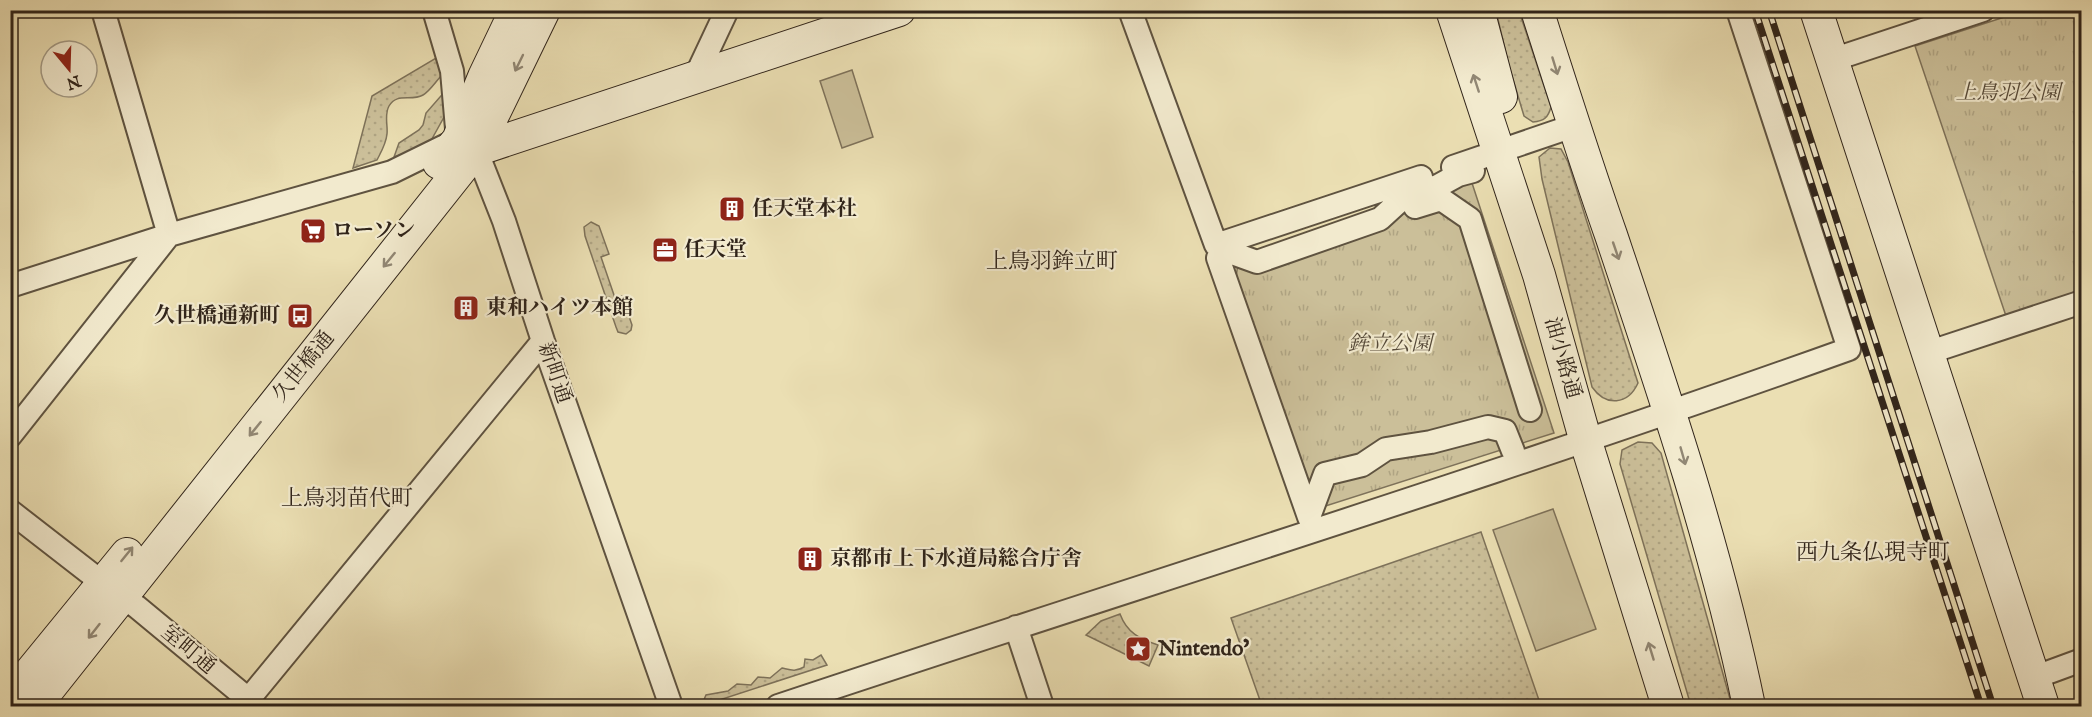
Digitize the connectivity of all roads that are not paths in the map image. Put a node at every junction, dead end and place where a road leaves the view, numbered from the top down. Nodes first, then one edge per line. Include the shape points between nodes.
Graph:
1 (103, 10) edge
2 (434, 10) edge
3 (516, 10) edge
4 (544, 10) edge
5 (727, 10) edge
6 (899, 10) edge
7 (1130, 10) edge
8 (1452, 10) edge
9 (1478, 10) edge
10 (1537, 10) edge
11 (1738, 10) edge
12 (1816, 10) edge
13 (1983, 10) edge
14 (1832, 60) junction
15 (695, 78) junction
16 (1574, 126) junction
17 (467, 145) junction
18 (1507, 148) junction
19 (1473, 171) dead end
20 (1380, 219) junction
21 (169, 235) junction
22 (10, 286) edge
23 (2082, 302) edge
24 (543, 341) junction
25 (1927, 353) junction
26 (1671, 413) junction
27 (10, 436) edge
28 (1586, 442) junction
29 (10, 512) edge
30 (112, 590) junction
31 (1016, 627) junction
32 (1737, 647) junction
33 (2082, 660) edge
34 (2038, 692) edge
35 (10, 697) edge
36 (247, 704) edge
37 (35, 706) edge
38 (671, 706) edge
39 (778, 706) edge
40 (1042, 706) edge
41 (1668, 706) edge
42 (1749, 706) edge
43 (1767, 706) edge

1 - 21 street
2 - 17 street, 新町通 via 452,71
3 - 17 street, 久世橋通 via 484,77
4 -> 17 street, 久世橋通
5 - 15 street
6 - 15 street
7 - 18 street via 1216,245
18 -> 8 street, 油小路通
9 - 18 street
10 -> 16 street
11 - 26 street via 1849,349
12 - 14 street
13 - 14 street
14 - 25 street
15 - 17 street
16 - 18 street
16 -> 26 street
17 - 21 street via 392,172
17 - 24 street, 新町通 via 504,221
17 - 30 street, 久世橋通
18 - 28 street, 油小路通
19 - 20 street via 1403,198
20 - 20 street via 1257,262 1232,253 1218,258 1309,517 1325,474 1362,465 1386,449 1488,427 1509,441 1540,408 1470,219 1441,199
21 - 22 street
21 - 27 street
23 - 25 street
24 - 36 street
24 - 38 street, 新町通
25 - 34 street
26 - 28 street
26 -> 32 street
28 - 31 street
41 -> 28 street, 油小路通
29 - 30 street, 室町通
30 - 35 street, 久世橋通
30 - 36 street, 室町通 via 137,607
30 -> 37 street, 久世橋通
31 - 39 street
31 - 40 street
32 - 42 street
32 - 43 street
33 - 34 street

